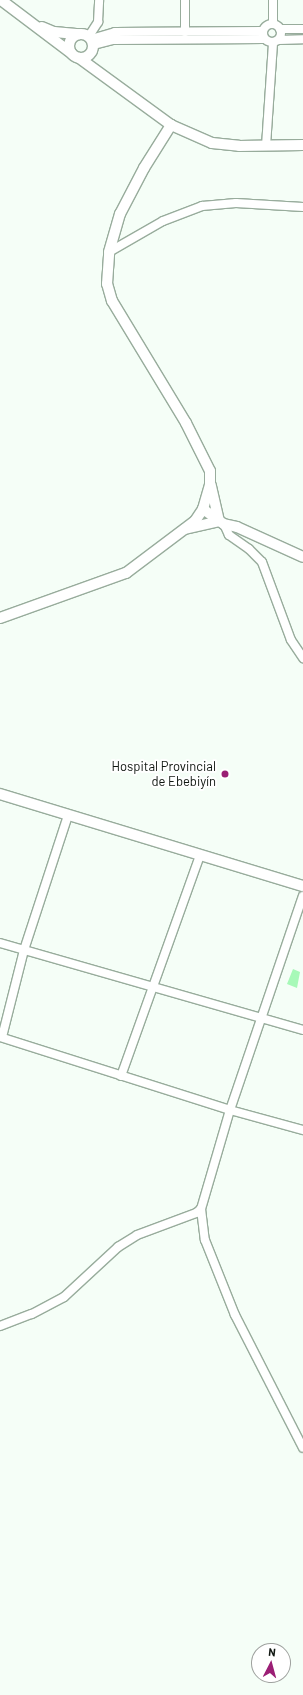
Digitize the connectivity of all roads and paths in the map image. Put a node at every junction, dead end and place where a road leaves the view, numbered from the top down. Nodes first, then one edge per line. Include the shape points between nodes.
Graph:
1 (1, 0) edge
2 (99, 0) edge
3 (185, 0) edge
4 (273, 0) edge
5 (35, 24) junction
6 (273, 24) junction
7 (280, 29) junction
8 (303, 29) edge
9 (185, 32) junction
10 (263, 35) junction
11 (303, 39) edge
12 (89, 41) junction
13 (276, 41) junction
14 (75, 56) junction
15 (105, 79) junction
16 (171, 125) junction
17 (303, 145) edge
18 (266, 146) junction
19 (303, 207) edge
20 (109, 252) junction
21 (210, 484) junction
22 (203, 509) junction
23 (222, 522) junction
24 (183, 530) junction
25 (303, 557) edge
26 (0, 618) edge
27 (303, 658) edge
28 (0, 794) edge
29 (68, 815) junction
30 (200, 855) junction
31 (303, 886) edge
32 (303, 896) edge
33 (0, 943) edge
34 (24, 950) junction
35 (152, 987) junction
36 (260, 1018) junction
37 (303, 1030) edge
38 (1, 1037) edge
39 (121, 1076) junction
40 (230, 1110) junction
41 (303, 1130) edge
42 (201, 1209) junction
43 (0, 1326) edge
44 (303, 1448) edge

1 - 5 street
2 - 12 street via 98,22
3 - 9 street
4 - 6 street
5 - 12 street
5 - 14 street
6 - 7 street
6 - 10 street via 265,27
7 - 8 street
7 - 13 street
9 - 10 street
9 - 12 street via 115,32
10 - 12 street
10 - 13 street
11 - 13 street
12 - 14 street via 88,56
12 - 14 street via 70,41
12 - 15 street
13 - 18 street
14 - 15 street
15 - 16 street
16 - 18 street via 212,143
16 - 20 street via 120,214
17 - 18 street
19 - 20 street via 236,203 202,206 162,222
20 - 21 street via 106,274 112,301 186,422 210,471
21 - 22 street
21 - 23 street
22 - 23 street
22 - 24 street via 195,521
23 - 24 street
23 - 25 street
23 - 27 street via 229,535 262,562 291,640
24 - 26 street via 142,562 115,578
28 - 29 street
29 - 30 street
29 - 34 street
30 - 31 street
30 - 35 street
32 - 36 street
33 - 34 street
34 - 35 street
34 - 38 street
35 - 36 street
35 - 39 street
36 - 37 street
36 - 40 street
38 - 39 street via 58,1053
39 - 40 street
40 - 41 street
40 - 42 street
42 - 43 street via 137,1235 118,1247 64,1297 32,1314
42 - 44 street via 205,1240 235,1315

